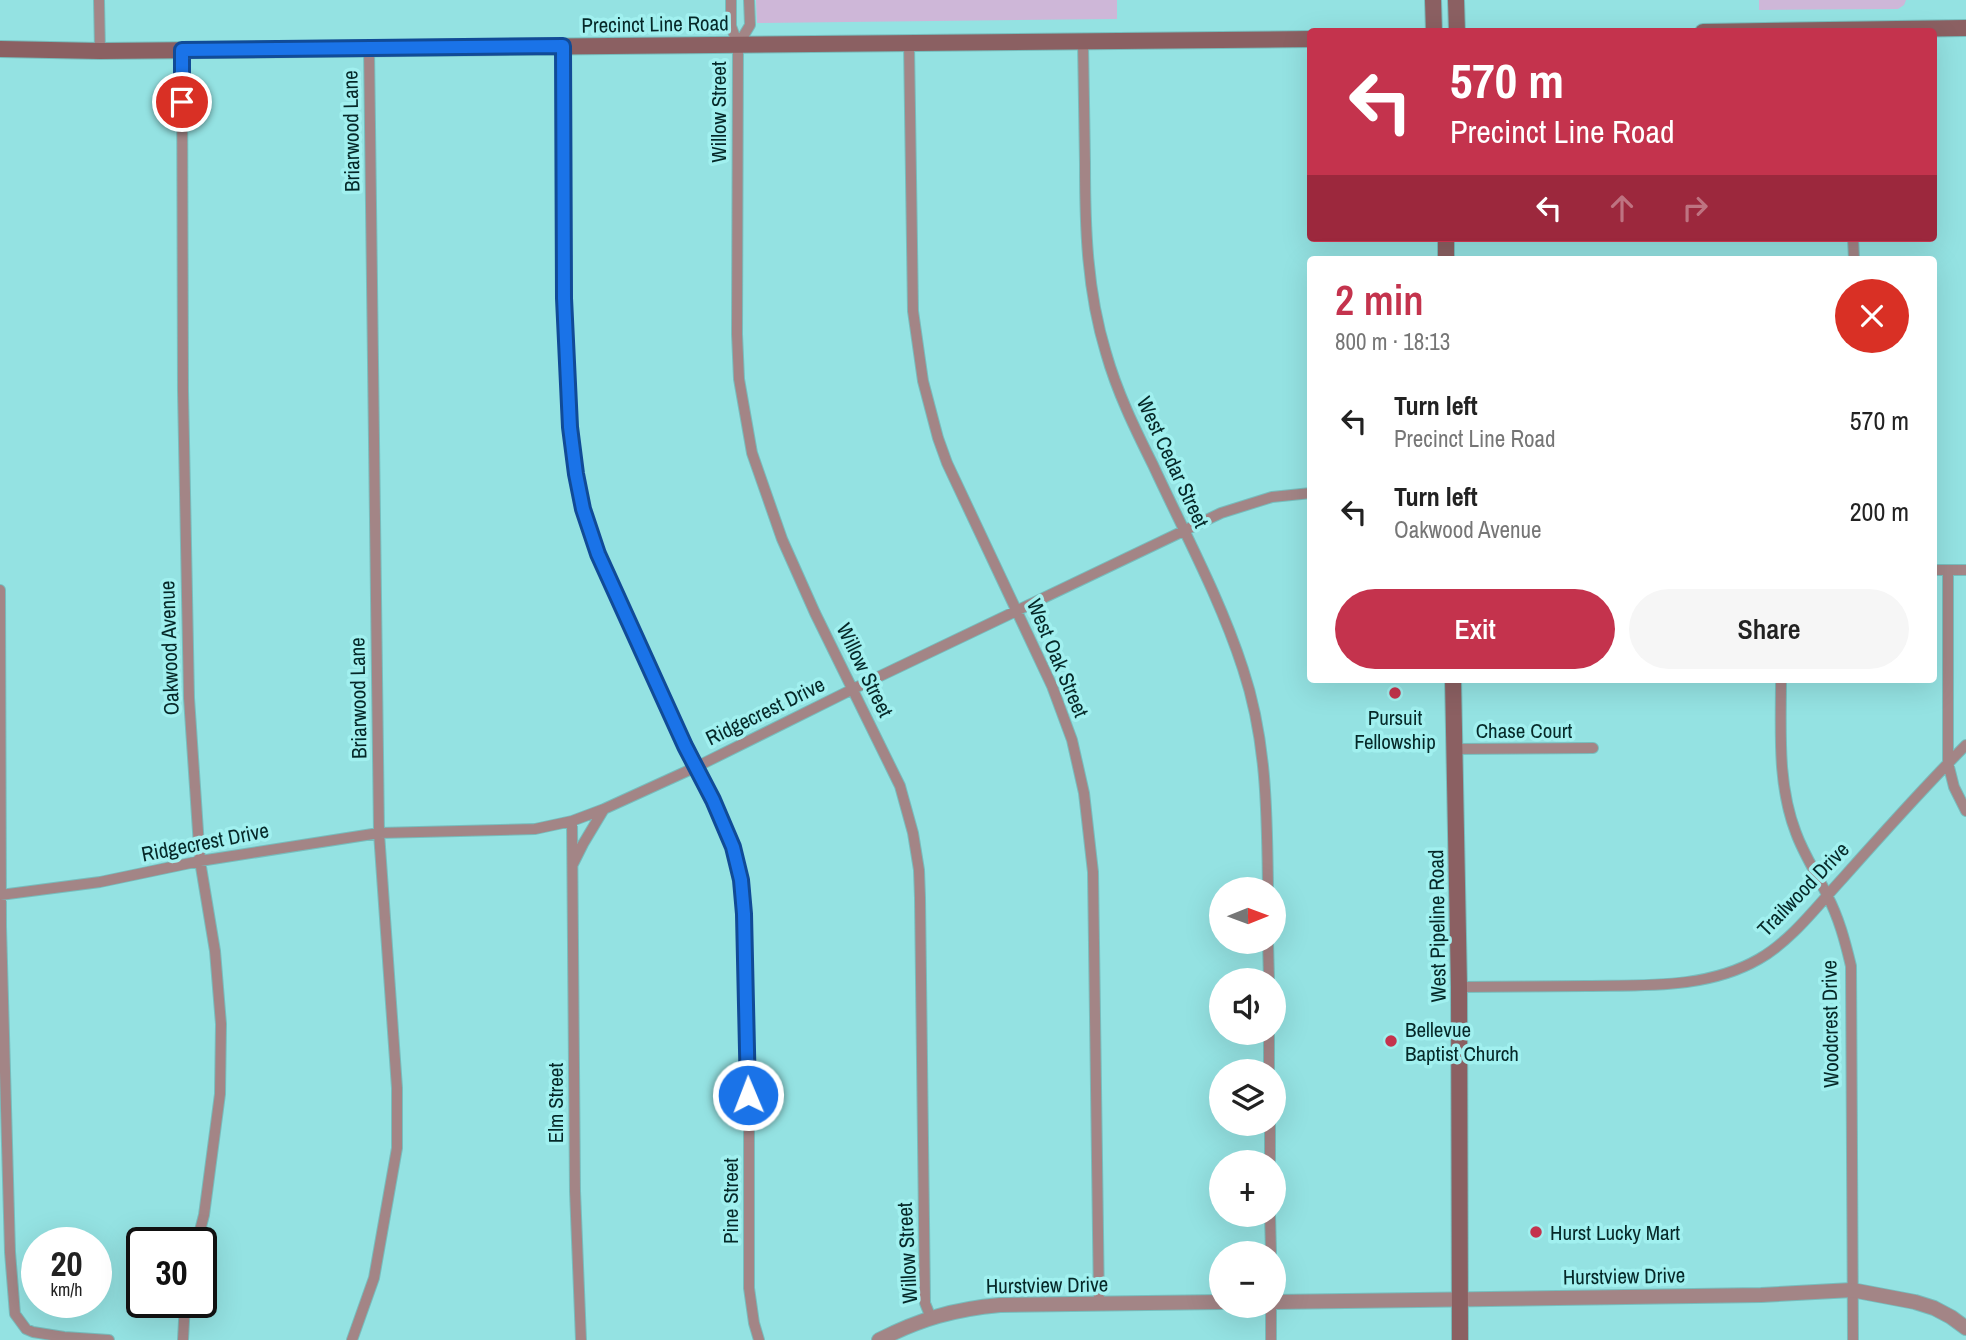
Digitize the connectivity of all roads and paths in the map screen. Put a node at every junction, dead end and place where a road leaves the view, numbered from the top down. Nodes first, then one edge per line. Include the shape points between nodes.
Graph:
1 (99, 0) edge
2 (731, 0) edge
3 (749, 0) edge
4 (1433, 0) edge
5 (1456, 0) edge
6 (1434, 28) edge
7 (1457, 28) edge
8 (1966, 28) edge
9 (1937, 29) edge
10 (1307, 39) edge
11 (1083, 42) junction
12 (909, 44) junction
13 (738, 45) junction
14 (563, 46) junction
15 (369, 48) junction
16 (0, 49) edge
17 (182, 50) junction
18 (100, 51) junction
19 (1307, 493) edge
20 (1184, 531) junction
21 (1937, 570) edge
22 (1948, 570) junction
23 (1966, 570) edge
24 (0, 590) edge
25 (1017, 610) junction
26 (0, 614) edge
27 (1453, 683) edge
28 (1781, 683) edge
29 (853, 689) junction
30 (1966, 745) edge
31 (1593, 748) dead end
32 (1454, 749) junction
33 (1948, 763) junction
34 (696, 767) junction
35 (604, 810) junction
36 (1966, 811) edge
37 (572, 821) junction
38 (379, 833) junction
39 (200, 861) junction
40 (572, 866) junction
41 (1268, 877) edge
42 (1828, 894) junction
43 (0, 895) edge
44 (1459, 987) junction
45 (201, 1227) edge
46 (1852, 1290) junction
47 (1460, 1298) junction
48 (1209, 1303) edge
49 (1099, 1304) junction
50 (1286, 1304) edge
51 (184, 1318) edge
52 (932, 1318) junction
53 (1272, 1318) edge
54 (1966, 1328) edge
55 (109, 1340) edge
56 (183, 1340) edge
57 (352, 1340) edge
58 (581, 1340) edge
59 (759, 1340) edge
60 (879, 1340) edge
61 (1271, 1340) edge
62 (1460, 1340) edge
63 (1853, 1340) edge

1 - 18 street
2 - 13 street, Willow Street via 731,26
3 - 13 street, Willow Street via 750,25
4 - 6 main road
5 - 7 main road
8 - 9 main road
10 - 11 main road, Precinct Line Road
11 - 12 main road, Precinct Line Road
11 - 20 street, West Cedar Street via 1086,225 1094,302 1114,379
12 - 13 main road, Precinct Line Road
12 - 25 street, West Oak Street via 912,285 923,381 947,463
13 - 14 main road, Precinct Line Road
13 - 29 street, Willow Street via 737,334 744,416 782,539
14 - 15 main road, Precinct Line Road
14 - 34 street, Pine Street via 564,298 576,474 598,554
15 - 17 main road, Precinct Line Road
15 - 38 street, Briarwood Lane
16 - 18 main road, Precinct Line Road
17 - 18 main road, Precinct Line Road
17 - 39 street, Oakwood Avenue via 189,698
19 - 20 street, Ridgecrest Drive via 1241,505
20 - 25 street, Ridgecrest Drive
20 - 41 street, West Cedar Street via 1229,631 1254,709 1264,761
21 - 22 street
22 - 23 street
22 - 33 street
24 - 26 street
25 - 29 street, Ridgecrest Drive
25 - 49 street, West Oak Street via 1063,715 1087,811 1093,872
26 - 43 street
27 - 32 main road, West Pipeline Road
28 - 42 street, Woodcrest Drive via 1782,773 1787,803 1800,843
29 - 34 street, Ridgecrest Drive
29 - 52 street, Willow Street via 900,786 919,870 925,1303
30 - 33 street, Trailwood Drive
31 - 32 street, Chase Court
32 - 44 main road, West Pipeline Road
33 - 36 street
33 - 42 street, Trailwood Drive
34 - 35 street, Ridgecrest Drive
34 - 59 street, Pine Street via 733,847 741,880 749,1288
35 - 37 street, Ridgecrest Drive
35 - 40 street, Elm Street
37 - 38 street, Ridgecrest Drive via 535,829
37 - 40 street, Elm Street
38 - 39 street, Ridgecrest Drive
38 - 57 street, Briarwood Lane via 397,1148 374,1278
39 - 43 street, Ridgecrest Drive via 100,882
39 - 45 street, Oakwood Avenue via 221,1024 220,1094
40 - 58 street, Elm Street
42 - 44 street, Trailwood Drive via 1761,958 1716,976 1655,985
42 - 46 street, Woodcrest Drive via 1851,966
43 - 55 street via 9,1251 15,1314 33,1332
44 - 47 main road, West Pipeline Road
46 - 47 street, Hurstview Drive
46 - 54 street, Hurstview Drive via 1934,1308
46 - 63 street, Woodcrest Drive
47 - 50 street, Hurstview Drive
47 - 62 main road, West Pipeline Road
48 - 49 street, Hurstview Drive
49 - 52 street, Hurstview Drive via 1000,1305
51 - 56 street
52 - 60 street, Hurstview Drive
53 - 61 street

